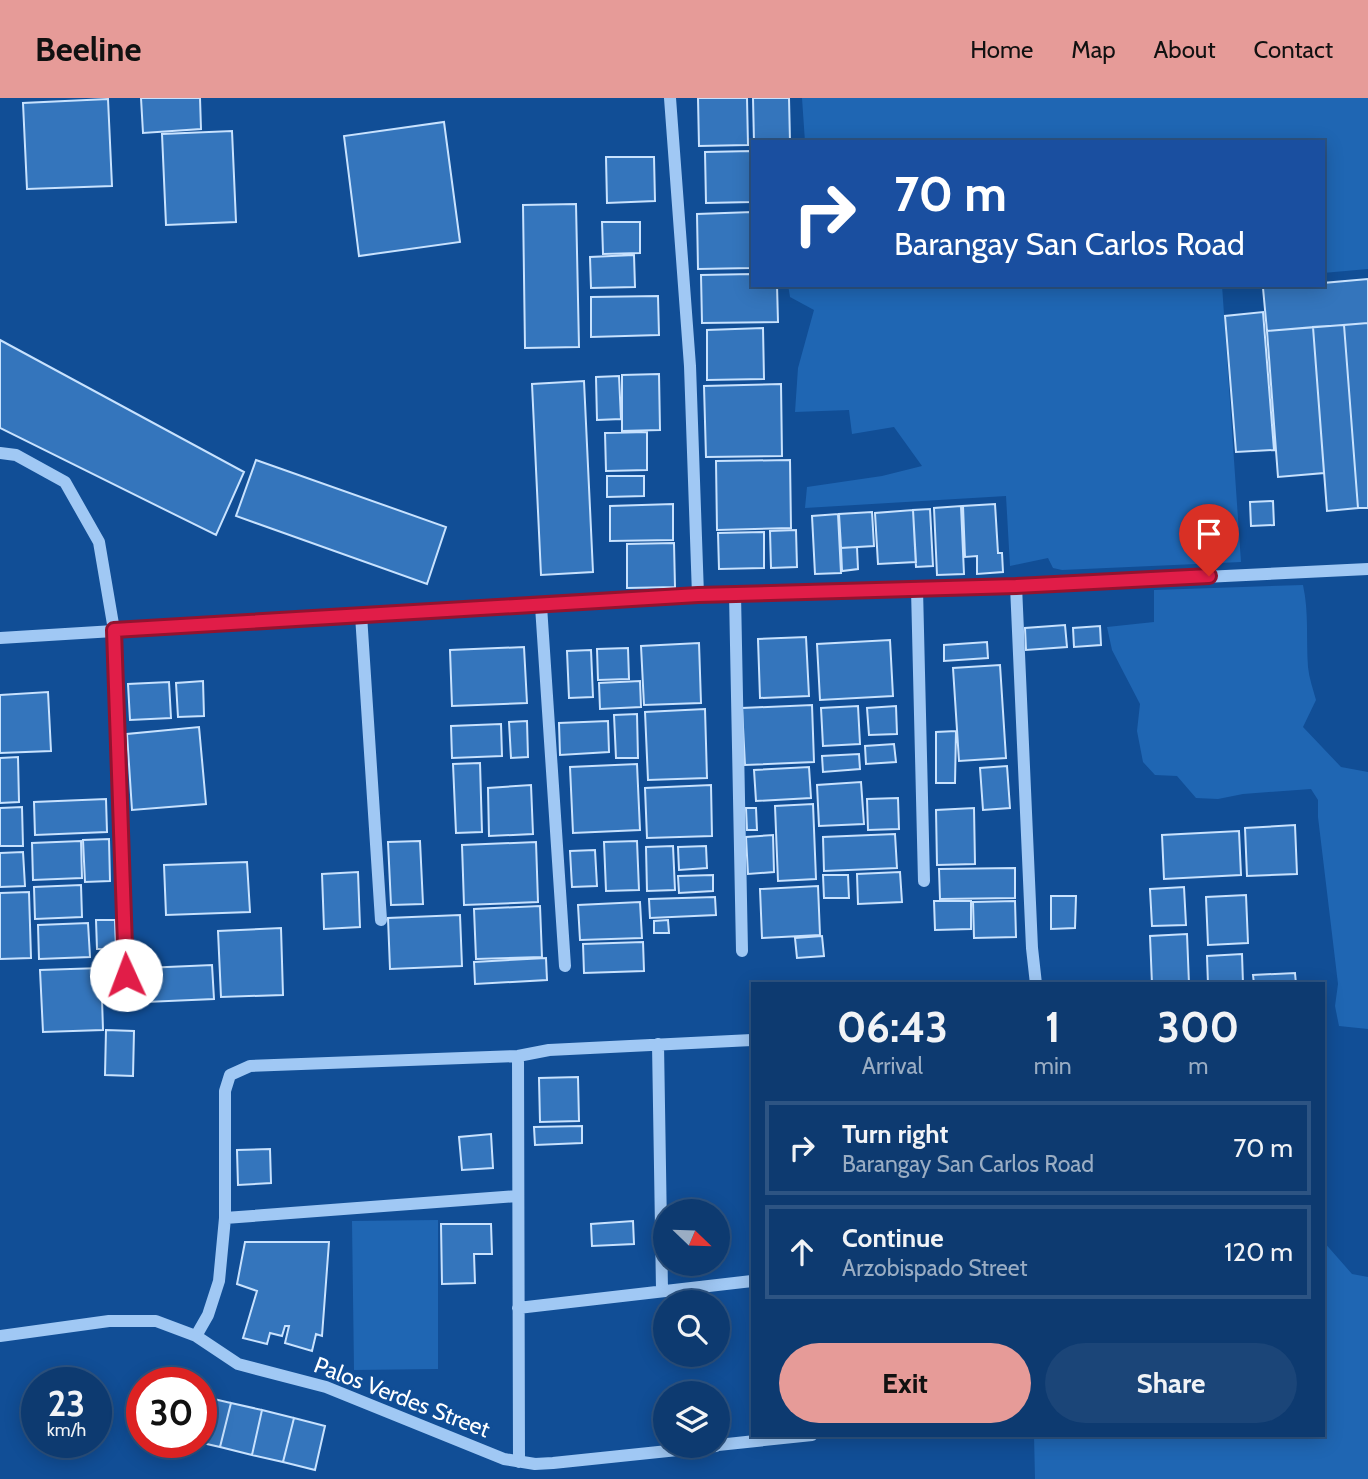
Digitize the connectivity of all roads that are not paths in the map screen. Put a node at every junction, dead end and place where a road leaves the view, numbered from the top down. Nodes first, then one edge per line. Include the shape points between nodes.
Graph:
1 (670, 98) edge
2 (0, 453) edge
3 (1368, 569) edge
4 (1016, 586) junction
5 (917, 589) junction
6 (735, 594) junction
7 (698, 595) junction
8 (541, 606) junction
9 (361, 615) junction
10 (114, 630) junction
11 (0, 638) edge
12 (924, 881) dead end
13 (381, 920) dead end
14 (742, 951) dead end
15 (565, 966) dead end
16 (1036, 982) edge
17 (127, 1002) dead end
18 (751, 1040) edge
19 (658, 1044) junction
20 (518, 1056) junction
21 (517, 1196) junction
22 (225, 1218) junction
23 (751, 1281) edge
24 (662, 1290) joint
25 (653, 1291) edge
26 (519, 1308) junction
27 (0, 1336) edge
28 (196, 1336) junction
29 (793, 1437) edge
30 (730, 1444) edge
31 (653, 1452) edge
32 (519, 1462) junction

1 - 7 street via 690,366
2 - 10 street via 16,455 65,482 99,542
3 - 4 street
4 - 5 street
4 - 16 street
5 - 6 street
5 - 12 street
6 - 7 street
6 - 14 street
7 - 8 street
8 - 9 street
8 - 15 street
9 - 10 street
9 - 13 street
10 - 11 street
10 - 17 street
18 - 19 street
19 - 20 street
19 - 24 street
20 - 21 street
20 - 22 street via 240,1069 230,1075 225,1091
21 - 22 street
21 - 26 street
22 - 28 street via 216,1296
23 - 24 street
25 - 26 street
26 - 32 street
27 - 28 street, Palos Verdes Street via 131,1320 156,1321
28 - 32 street, Palos Verdes Street via 238,1364 327,1387
29 - 30 street, Palos Verdes Street
31 - 32 street, Palos Verdes Street via 553,1463

